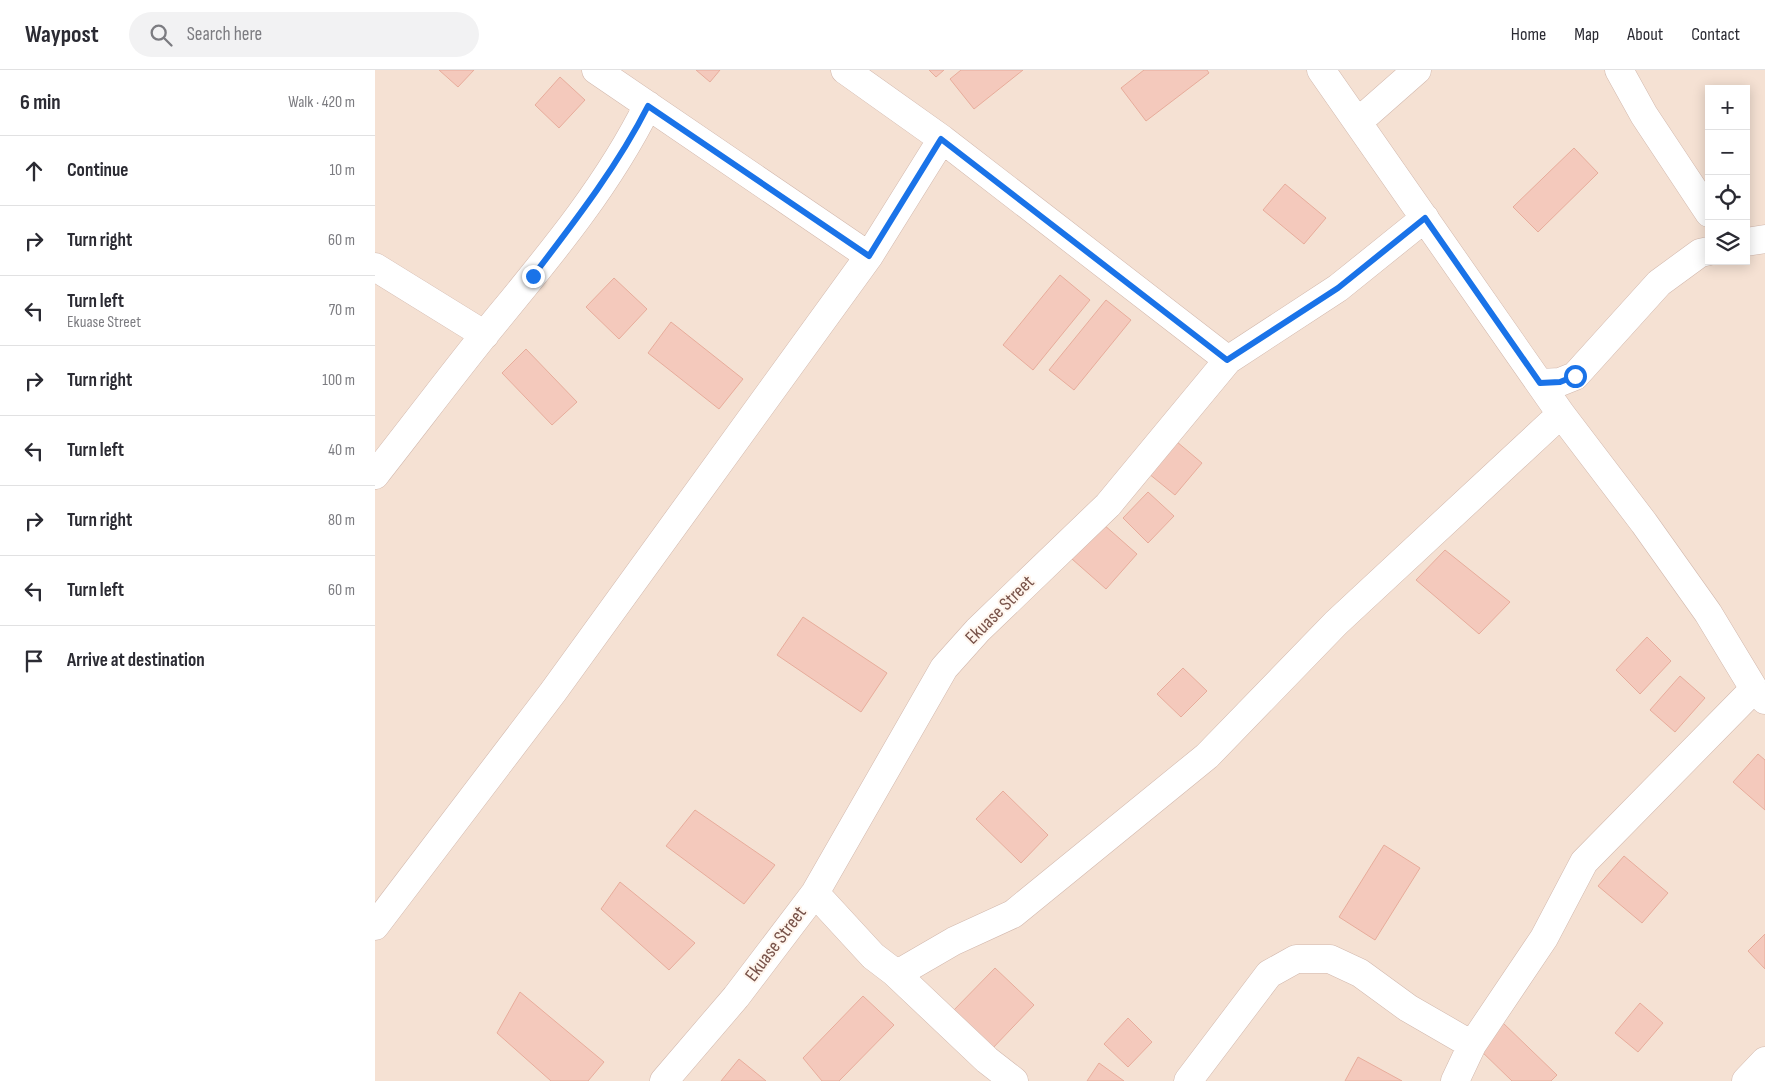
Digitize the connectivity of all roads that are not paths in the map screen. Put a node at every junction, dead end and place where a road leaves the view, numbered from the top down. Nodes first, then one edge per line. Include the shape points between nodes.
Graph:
1 (597, 70) edge
2 (845, 70) edge
3 (1321, 70) edge
4 (1417, 70) edge
5 (1619, 70) edge
6 (648, 106) junction
7 (1358, 122) junction
8 (941, 139) junction
9 (1705, 207) edge
10 (1425, 218) junction
11 (1765, 238) edge
12 (1750, 241) edge
13 (1705, 252) edge
14 (869, 256) junction
15 (375, 267) edge
16 (485, 335) junction
17 (1227, 360) junction
18 (1540, 383) junction
19 (1561, 414) junction
20 (375, 475) edge
21 (1760, 694) edge
22 (815, 893) junction
23 (375, 926) edge
24 (894, 972) junction
25 (1472, 1045) junction
26 (1765, 1061) edge
27 (664, 1081) edge
28 (1014, 1081) edge
29 (1188, 1081) edge
30 (1455, 1081) edge
31 (1746, 1081) edge

1 - 6 street
2 - 8 street
3 - 7 street
4 - 7 street
5 - 9 street via 1644,115
6 - 14 street
6 - 16 street via 612,170
7 - 10 street
8 - 14 street
8 - 17 street
10 - 17 street, Ekuase Street via 1338,288
10 - 18 street
11 - 12 street
13 - 18 street via 1659,283 1575,376 1560,382
14 - 23 street via 553,692
15 - 16 street
16 - 20 street
17 - 22 street, Ekuase Street via 1108,505 978,630 944,668
18 - 19 street
19 - 21 street via 1708,613
19 - 24 street via 1336,622 1207,756 1013,914 954,941 904,970
21 - 25 street via 1584,862 1544,938
22 - 24 street via 873,956
22 - 27 street, Ekuase Street via 736,998
24 - 28 street via 987,1060
25 - 29 street via 1408,1008 1360,972 1330,959 1295,958 1269,974
25 - 30 street
26 - 31 street

